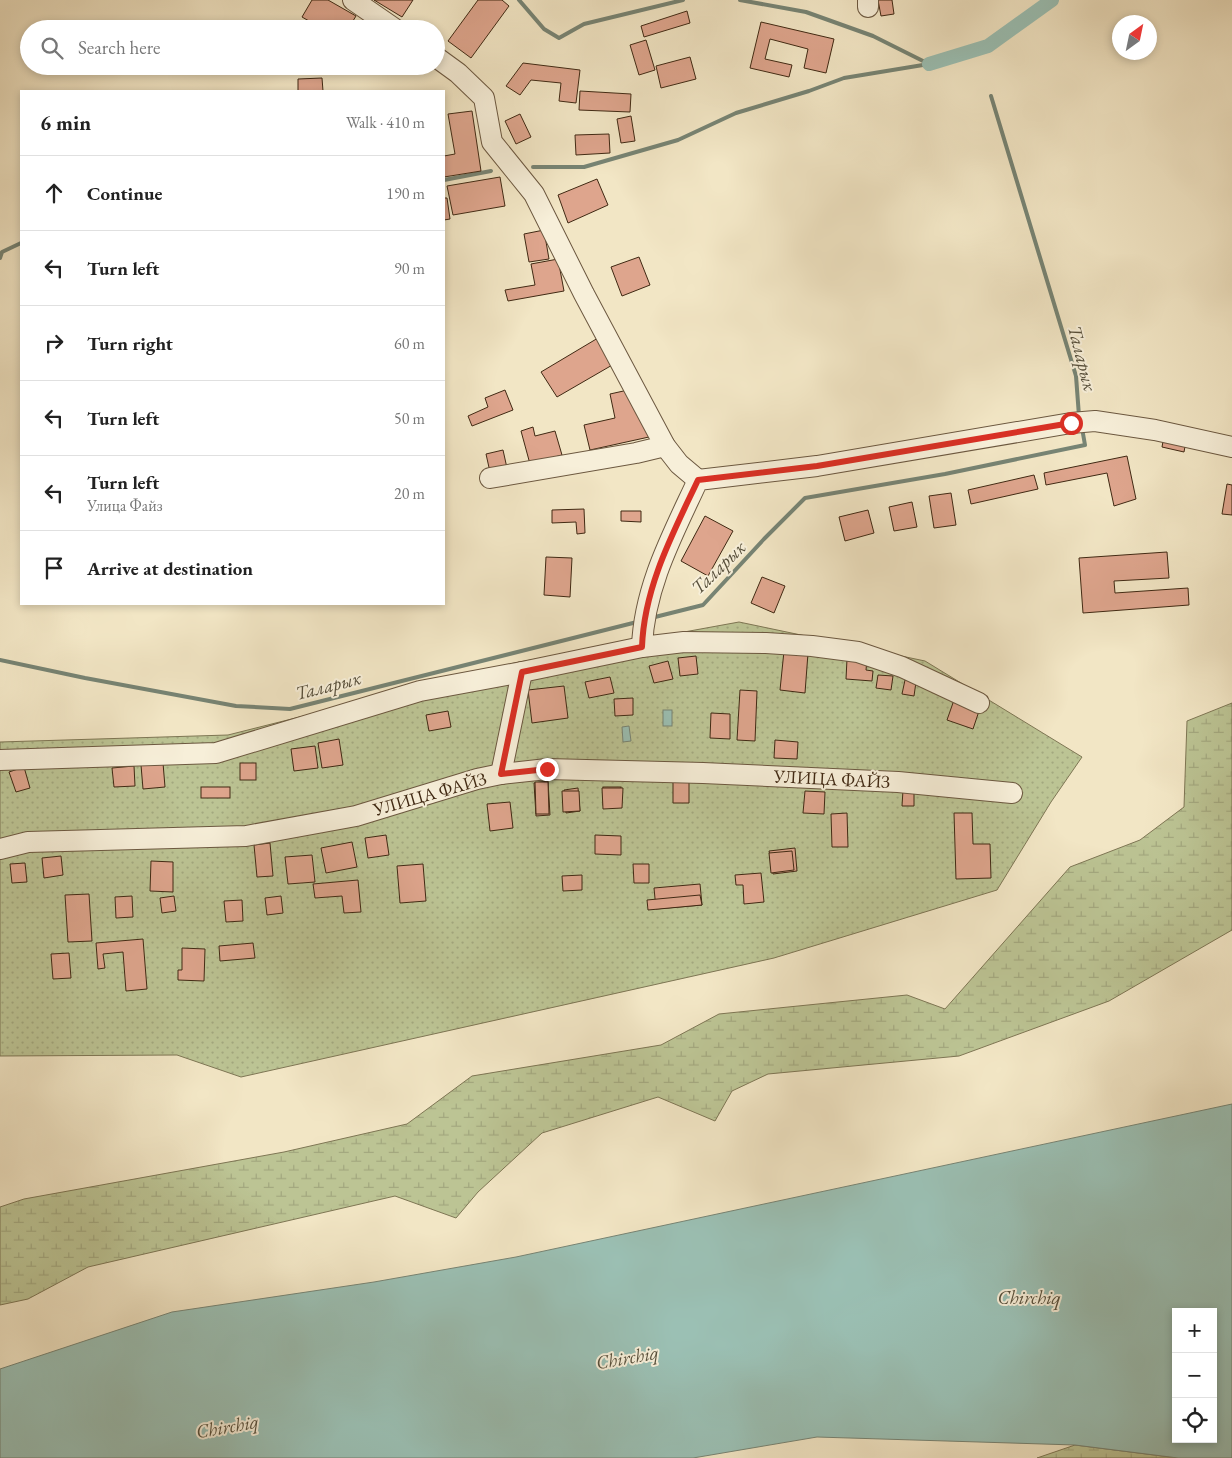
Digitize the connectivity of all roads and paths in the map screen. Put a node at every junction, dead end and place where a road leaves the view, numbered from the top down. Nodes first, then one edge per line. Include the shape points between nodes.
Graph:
1 (353, 0) edge
2 (381, 20) edge
3 (445, 64) edge
4 (665, 446) junction
5 (1232, 447) edge
6 (490, 478) dead end
7 (698, 480) junction
8 (644, 631) junction
9 (522, 672) junction
10 (979, 703) dead end
11 (0, 760) edge
12 (501, 774) junction
13 (1012, 793) dead end
14 (0, 849) edge

1 - 2 street
3 - 4 street via 484,98 492,142 534,194
4 - 6 street
4 - 7 street
5 - 7 street via 1095,421 817,466
7 - 8 street via 657,568
8 - 9 street
8 - 10 street via 684,642 766,643 858,652 902,667
9 - 11 street via 420,691 216,754
9 - 12 street
12 - 13 street, УЛИЦА ФАЙЗ via 547,769 703,773 898,782
12 - 14 street, УЛИЦА ФАЙЗ via 356,816 246,836 28,842

